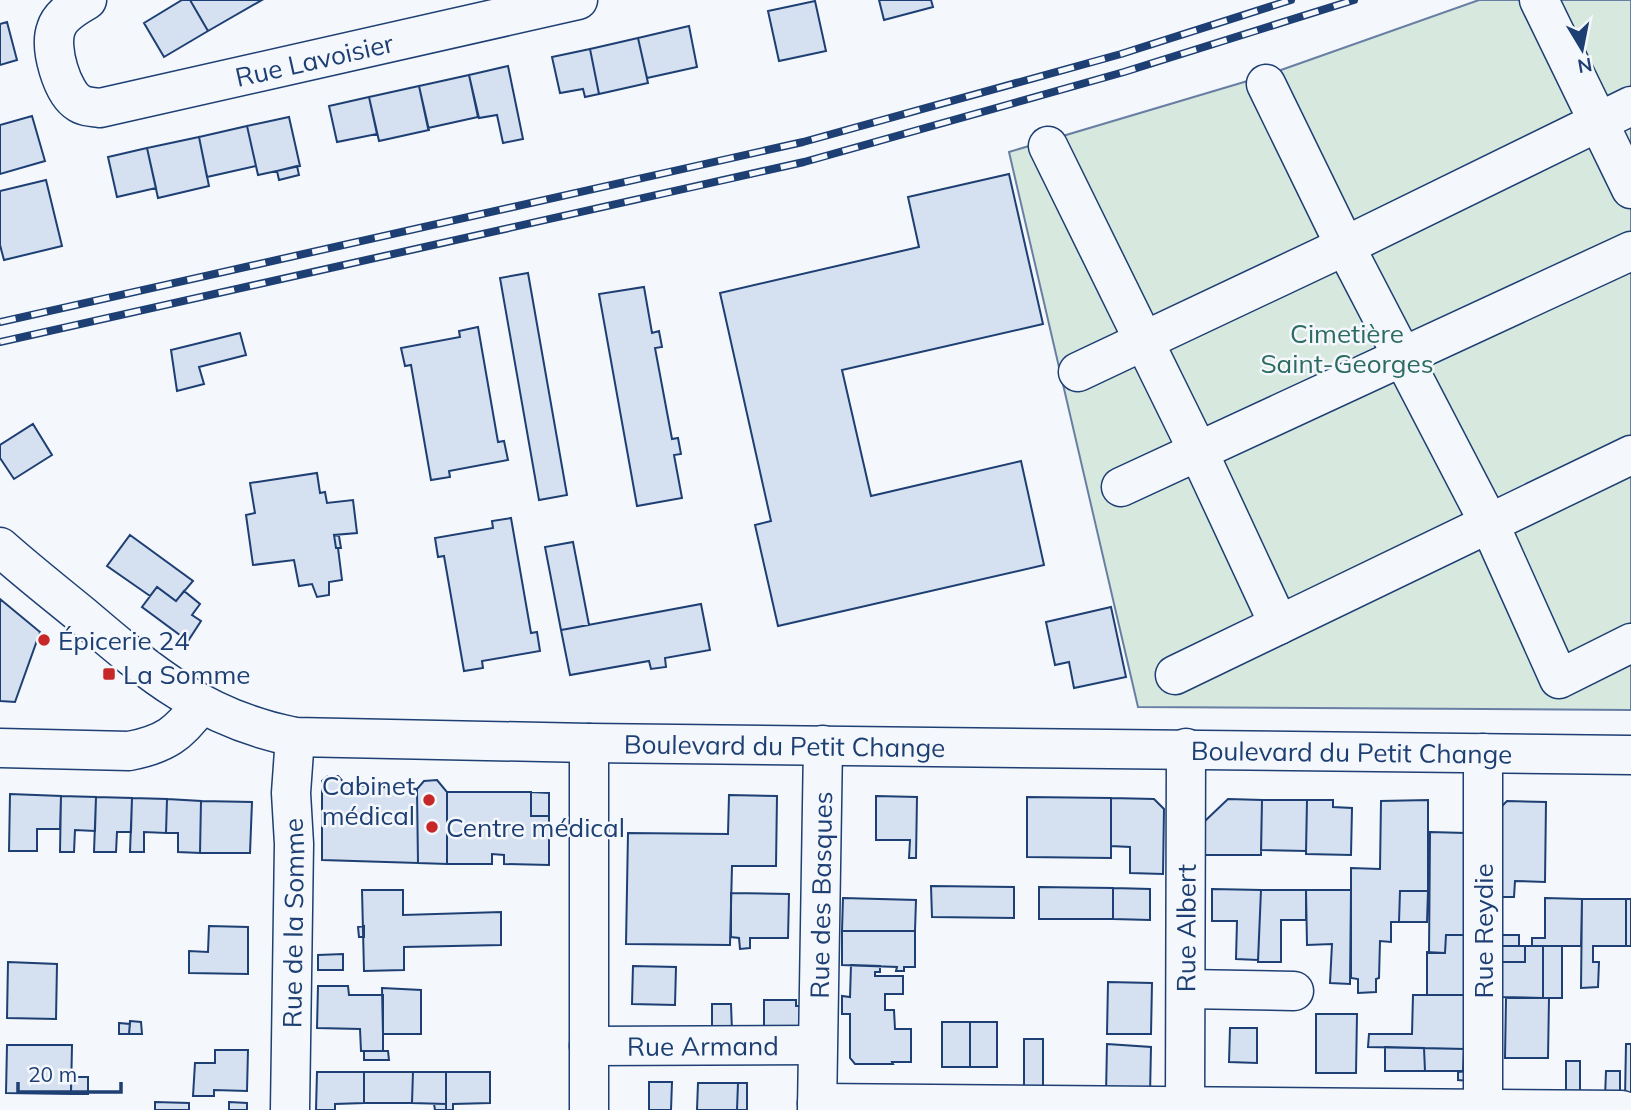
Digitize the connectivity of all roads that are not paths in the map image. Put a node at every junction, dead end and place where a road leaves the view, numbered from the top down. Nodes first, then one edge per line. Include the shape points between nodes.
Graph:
1 (87, 0) edge
2 (578, 0) edge
3 (1539, 0) edge
4 (1266, 84) dead end
5 (1614, 114) edge
6 (1048, 146) dead end
7 (1631, 189) edge
8 (1345, 246) junction
9 (1631, 251) edge
10 (1142, 342) junction
11 (1403, 356) junction
12 (1078, 372) dead end
13 (1198, 451) junction
14 (1631, 455) edge
15 (1121, 487) dead end
16 (1489, 523) junction
17 (0, 547) edge
18 (1279, 625) junction
19 (1631, 643) edge
20 (1175, 675) dead end
21 (200, 705) junction
22 (295, 737) junction
23 (589, 743) junction
24 (823, 745) junction
25 (0, 748) edge
26 (1186, 748) junction
27 (1483, 753) junction
28 (1631, 755) edge
29 (1186, 989) junction
30 (1294, 991) dead end
31 (817, 1045) junction
32 (589, 1046) junction
33 (817, 1107) edge
34 (1027, 1107) edge
35 (1185, 1108) edge
36 (1343, 1109) edge
37 (1483, 1109) edge
38 (290, 1110) edge
39 (589, 1110) edge
40 (1622, 1110) edge

1 - 2 street, Rue Lavoisier via 68,11 56,26 53,41 61,78 70,94 80,105 100,108
3 - 5 street
4 - 8 street
5 - 7 street
5 - 8 street
6 - 10 street
8 - 10 street
8 - 11 street
9 - 11 street
10 - 12 street
10 - 13 street
11 - 13 street
11 - 16 street
13 - 15 street
13 - 18 street
14 - 16 street
16 - 18 street
16 - 19 street via 1559,679
17 - 21 street, Boulevard du Petit Change via 144,668
18 - 20 street
21 - 22 street, Boulevard du Petit Change
21 - 25 street via 183,728 141,749
22 - 23 street, Boulevard du Petit Change
22 - 38 street, Rue de la Somme
23 - 24 street, Boulevard du Petit Change
23 - 32 street
24 - 26 street, Boulevard du Petit Change
24 - 31 street, Rue des Basques
26 - 27 street, Boulevard du Petit Change
26 - 29 street, Rue Albert
27 - 28 street, Boulevard du Petit Change
27 - 37 street, Rue Reydie
29 - 30 street
29 - 35 street, Rue Albert
31 - 32 street, Rue Armand
31 - 33 street, Rue des Basques
32 - 39 street
33 - 34 street
34 - 35 street
35 - 36 street
36 - 37 street
37 - 40 street

